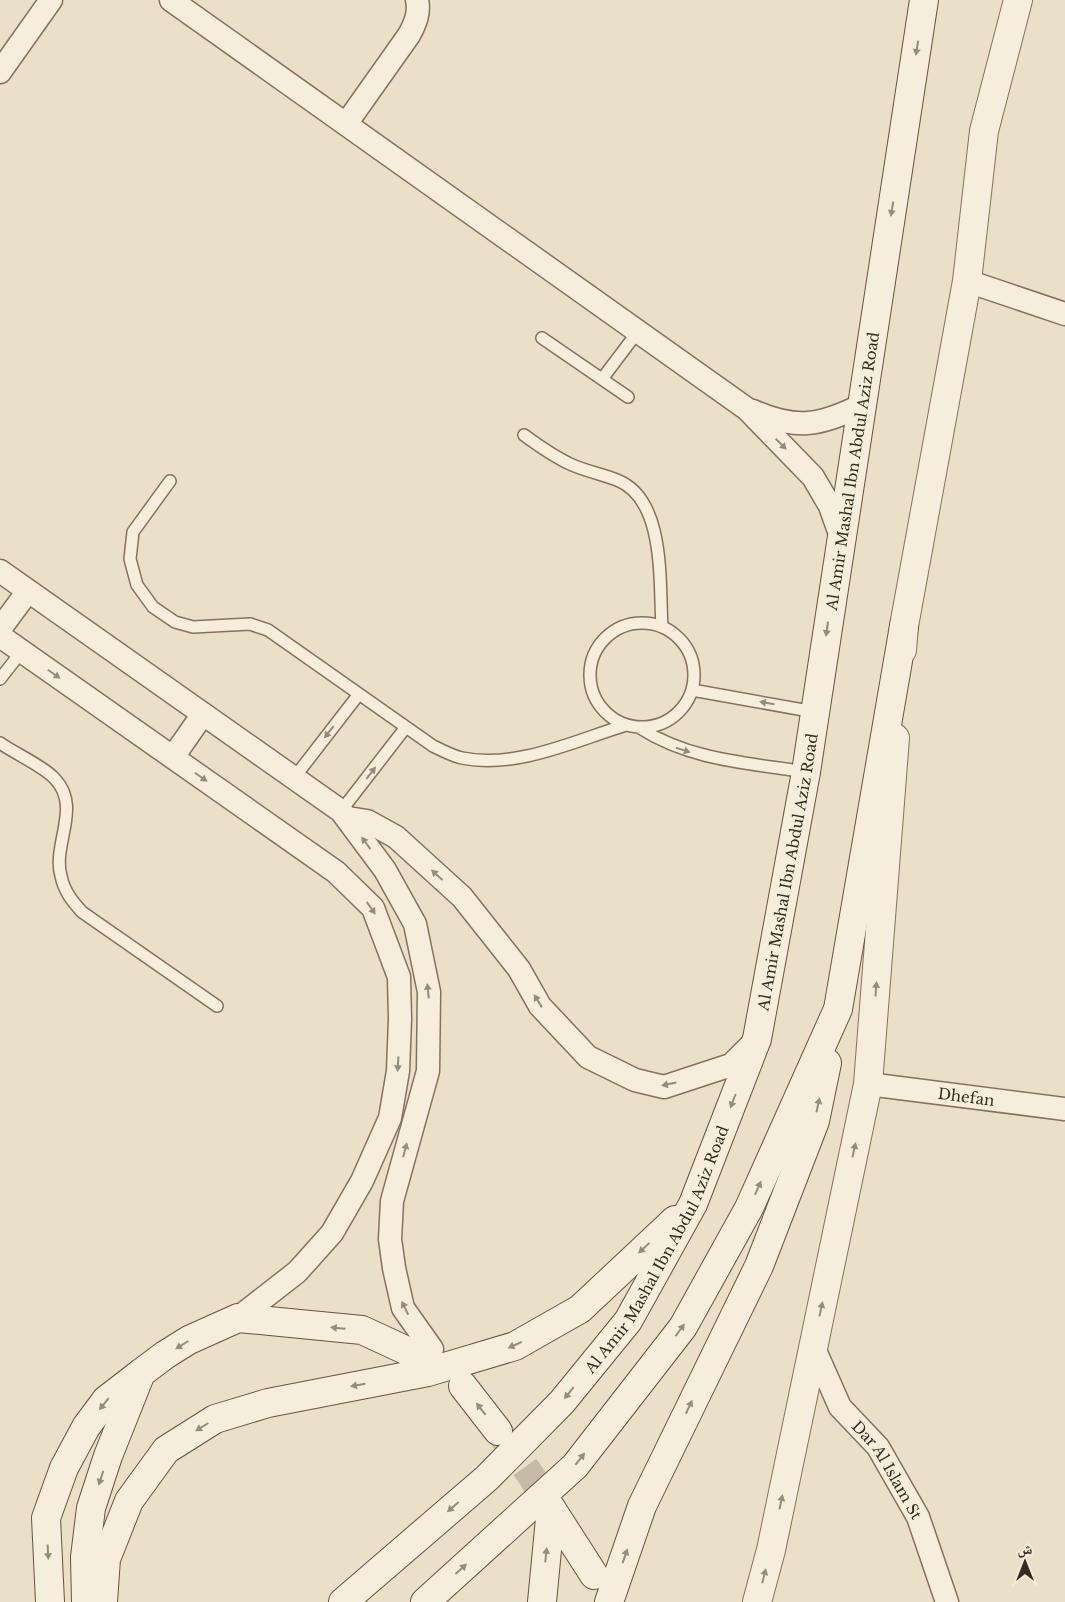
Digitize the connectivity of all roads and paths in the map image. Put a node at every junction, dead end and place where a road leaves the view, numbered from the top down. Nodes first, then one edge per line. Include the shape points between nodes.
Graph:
1 (51, 0) edge
2 (171, 0) edge
3 (417, 0) edge
4 (924, 0) edge
5 (1018, 0) edge
6 (0, 72) edge
7 (346, 124) junction
8 (967, 281) junction
9 (1065, 314) edge
10 (639, 330) junction
11 (542, 338) dead end
12 (602, 379) junction
13 (628, 397) dead end
14 (862, 405) junction
15 (747, 409) junction
16 (524, 435) dead end
17 (170, 481) dead end
18 (841, 537) junction
19 (0, 572) edge
20 (28, 591) junction
21 (662, 626) junction
22 (904, 626) junction
23 (0, 630) edge
24 (0, 636) edge
25 (22, 651) junction
26 (0, 679) edge
27 (692, 690) junction
28 (359, 694) junction
29 (815, 712) junction
30 (203, 714) junction
31 (626, 725) junction
32 (406, 727) junction
33 (640, 728) junction
34 (0, 743) edge
35 (173, 757) junction
36 (806, 772) junction
37 (294, 778) junction
38 (344, 814) junction
39 (217, 1006) dead end
40 (838, 1009) junction
41 (757, 1039) junction
42 (868, 1084) junction
43 (1065, 1109) edge
44 (693, 1204) junction
45 (238, 1318) junction
46 (814, 1346) junction
47 (424, 1352) joint
48 (141, 1373) junction
49 (463, 1386) dead end
50 (498, 1431) tunnel mouth
51 (594, 1575) dead end
52 (50, 1602) edge
53 (86, 1602) edge
54 (103, 1602) edge
55 (343, 1602) edge
56 (425, 1602) edge
57 (542, 1602) edge
58 (609, 1602) edge
59 (757, 1602) edge
60 (947, 1602) edge

1 - 6 street
2 - 7 street
3 - 7 street via 416,22 409,35
4 -> 14 main road, Al Amir Mashal Ibn Abdul Aziz Road
5 - 8 main road via 984,131
7 - 10 street
8 - 9 street
8 - 22 main road
10 - 12 lane
10 - 15 street
11 - 12 lane
12 - 13 lane
14 - 15 street via 835,419 805,424 775,421
14 - 18 main road, Al Amir Mashal Ibn Abdul Aziz Road
15 -> 18 street via 813,477 830,506
16 - 21 lane via 546,452 619,481 638,494 650,514 656,536
17 - 28 lane via 133,532 130,559 138,585 153,607 175,622 194,627 250,624 268,630
18 -> 29 main road, Al Amir Mashal Ibn Abdul Aziz Road
19 - 20 street
20 - 23 street
20 - 30 street
21 - 27 lane via 675,634 689,653 695,675
21 - 31 lane via 647,623 617,629 604,638 593,657 589,680 593,695 600,709
22 - 40 main road
42 -> 22 main road
24 - 25 street
25 - 26 lane
25 -> 35 street
29 -> 27 lane
27 - 33 lane via 678,714 654,726
28 - 32 lane
28 -> 37 lane
29 - 36 main road, Al Amir Mashal Ibn Abdul Aziz Road
30 - 35 street
30 - 37 street
31 - 32 lane via 524,757 492,760 461,758 433,746
31 - 33 lane
38 -> 32 lane
33 -> 36 lane via 660,741 696,754
34 - 39 lane via 56,779 64,796 67,814 59,853 60,875 68,895 77,906
35 -> 45 street via 336,872 373,908 398,977 398,1071 392,1109 362,1181 332,1233 297,1272
36 - 41 main road, Al Amir Mashal Ibn Abdul Aziz Road
37 - 38 street
41 -> 38 street via 731,1065 664,1087 635,1080 588,1057 540,1006 519,968 462,897 396,837 368,821
47 -> 38 street via 403,1308 390,1239 392,1201 428,1071 429,992 415,924 385,870
56 -> 40 main road via 575,1466 683,1326 749,1208
58 -> 40 main road via 642,1506 759,1266 815,1121
41 -> 44 main road, Al Amir Mashal Ibn Abdul Aziz Road
42 - 43 street, Dhefan
46 -> 42 main road
44 -> 54 main road via 580,1309 515,1346 428,1372 268,1403 215,1419 166,1450 129,1501 106,1559
44 -> 55 main road, Al Amir Mashal Ibn Abdul Aziz Road via 628,1321 562,1402 487,1478
47 -> 45 main road via 362,1330
45 -> 48 main road via 189,1340
59 -> 46 main road
46 - 60 street, Dar Al Islam St via 840,1407 878,1447 918,1516
48 -> 52 main road via 106,1400 86,1427 64,1468 46,1518
48 -> 53 main road via 91,1508 85,1557
50 -> 49 main road
57 -> 51 main road via 551,1508

